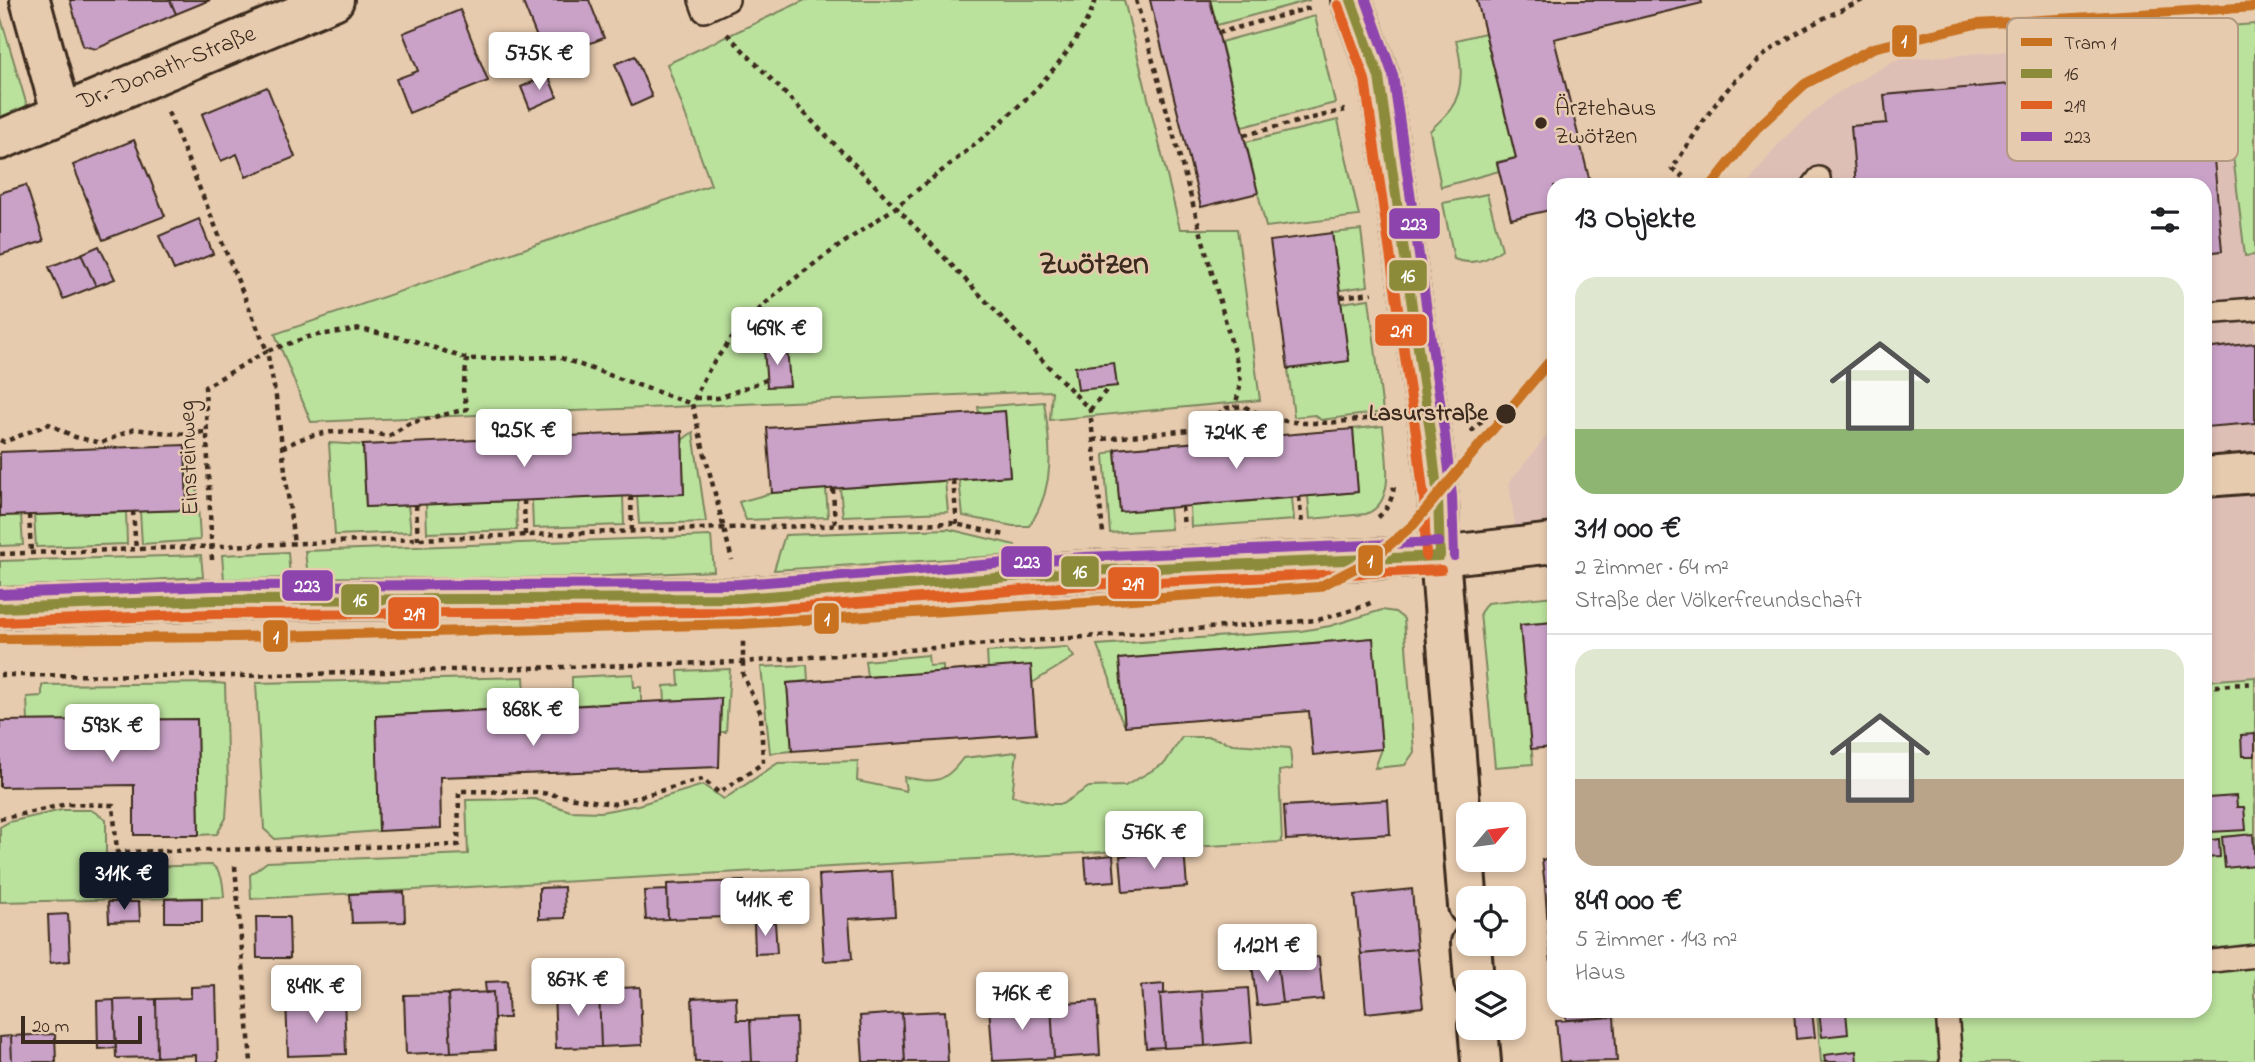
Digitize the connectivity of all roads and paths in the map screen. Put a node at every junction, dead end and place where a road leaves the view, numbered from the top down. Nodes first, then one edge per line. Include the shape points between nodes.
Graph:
1 (30, 0) edge
2 (334, 0) edge
3 (728, 0) edge
4 (1096, 0) edge
5 (1136, 0) edge
6 (1863, 0) edge
7 (1336, 3) edge
8 (702, 5) edge
9 (1218, 33) dead end
10 (153, 74) junction
11 (1349, 109) dead end
12 (61, 113) junction
13 (1244, 135) dead end
14 (0, 140) edge
15 (1681, 178) edge
16 (896, 207) junction
17 (1376, 292) dead end
18 (1341, 297) dead end
19 (2255, 309) edge
20 (2212, 312) edge
21 (267, 351) junction
22 (467, 359) junction
23 (766, 380) dead end
24 (1109, 387) dead end
25 (693, 401) junction
26 (1236, 407) junction
27 (1090, 410) junction
28 (1391, 426) dead end
29 (207, 432) junction
30 (0, 440) edge
31 (1093, 440) junction
32 (282, 448) junction
33 (2255, 473) edge
34 (2212, 476) edge
35 (953, 480) dead end
36 (1394, 482) dead end
37 (833, 489) dead end
38 (631, 496) dead end
39 (1299, 497) dead end
40 (524, 500) dead end
41 (416, 505) dead end
42 (1182, 507) dead end
43 (133, 511) dead end
44 (29, 515) dead end
45 (1371, 523) dead end
46 (957, 524) junction
47 (835, 526) junction
48 (1302, 527) dead end
49 (724, 528) junction
50 (632, 532) junction
51 (1185, 534) dead end
52 (1006, 535) dead end
53 (525, 536) junction
54 (418, 540) junction
55 (294, 544) junction
56 (1547, 544) edge
57 (211, 547) junction
58 (136, 550) junction
59 (31, 553) junction
60 (0, 554) edge
61 (1440, 556) junction
62 (1085, 571) junction
63 (741, 598) junction
64 (1380, 599) dead end
65 (214, 600) junction
66 (0, 608) edge
67 (742, 662) junction
68 (0, 675) edge
69 (2255, 683) edge
70 (2212, 686) edge
71 (0, 819) edge
72 (235, 866) dead end
73 (1466, 886) edge
74 (2255, 956) edge
75 (2212, 961) edge
76 (1947, 1018) edge
77 (1479, 1040) edge
78 (251, 1062) edge
79 (1481, 1062) edge
80 (1951, 1062) edge

1 - 12 main road
2 - 10 main road, Dr.-Donath-Straße
3 - 8 lane
4 - 16 path via 1089,18 1053,68 1015,110
5 - 26 path via 1236,359 1241,382
6 - 15 path via 1818,19 1770,49 1722,96 1672,169
7 - 9 path
7 - 61 main road via 1379,77 1431,438
8 - 16 path
10 - 12 main road, Dr.-Donath-Straße
10 - 21 path
11 - 13 path
12 - 14 main road, Dr.-Donath-Straße
16 - 25 path via 800,273 744,324 713,362
16 - 27 path
17 - 18 path
19 - 20 lane
21 - 22 path via 360,329
21 - 29 path, Einsteinweg via 205,387
21 - 32 path
22 - 25 path via 558,356
22 - 32 path via 463,390 467,409 410,423 389,436 346,430 300,438
23 - 25 path via 718,398
24 - 27 path
25 - 49 path
26 - 28 path via 1244,406 1261,416 1321,424 1391,416
26 - 31 path via 1226,408 1199,429
27 - 31 path
29 - 30 path via 134,429 101,443 49,424
29 - 57 path, Einsteinweg
31 - 62 path via 1104,539
32 - 55 path
33 - 34 main road
35 - 46 path
36 - 45 path via 1385,512
37 - 47 path
38 - 50 path
39 - 48 path
40 - 53 path
41 - 54 path
42 - 51 path
43 - 58 path
44 - 59 path
46 - 47 path
46 - 52 path
47 - 49 path
49 - 50 path
49 - 63 path
50 - 53 path
53 - 54 path
54 - 55 path
55 - 57 path
56 - 61 main road
57 - 58 path
57 - 65 path, Einsteinweg
58 - 59 path
59 - 60 path
61 - 62 main road
61 - 73 main road
62 - 63 main road
63 - 65 main road
63 - 67 path
64 - 67 path via 1318,620
65 - 66 main road
67 - 68 path via 238,676
67 - 71 path via 743,675 761,714 763,763 719,793 703,779 613,804 536,792 458,791 458,845 117,852 113,805 67,804
69 - 70 path
72 - 78 path
74 - 75 lane
76 - 80 lane
77 - 79 main road

